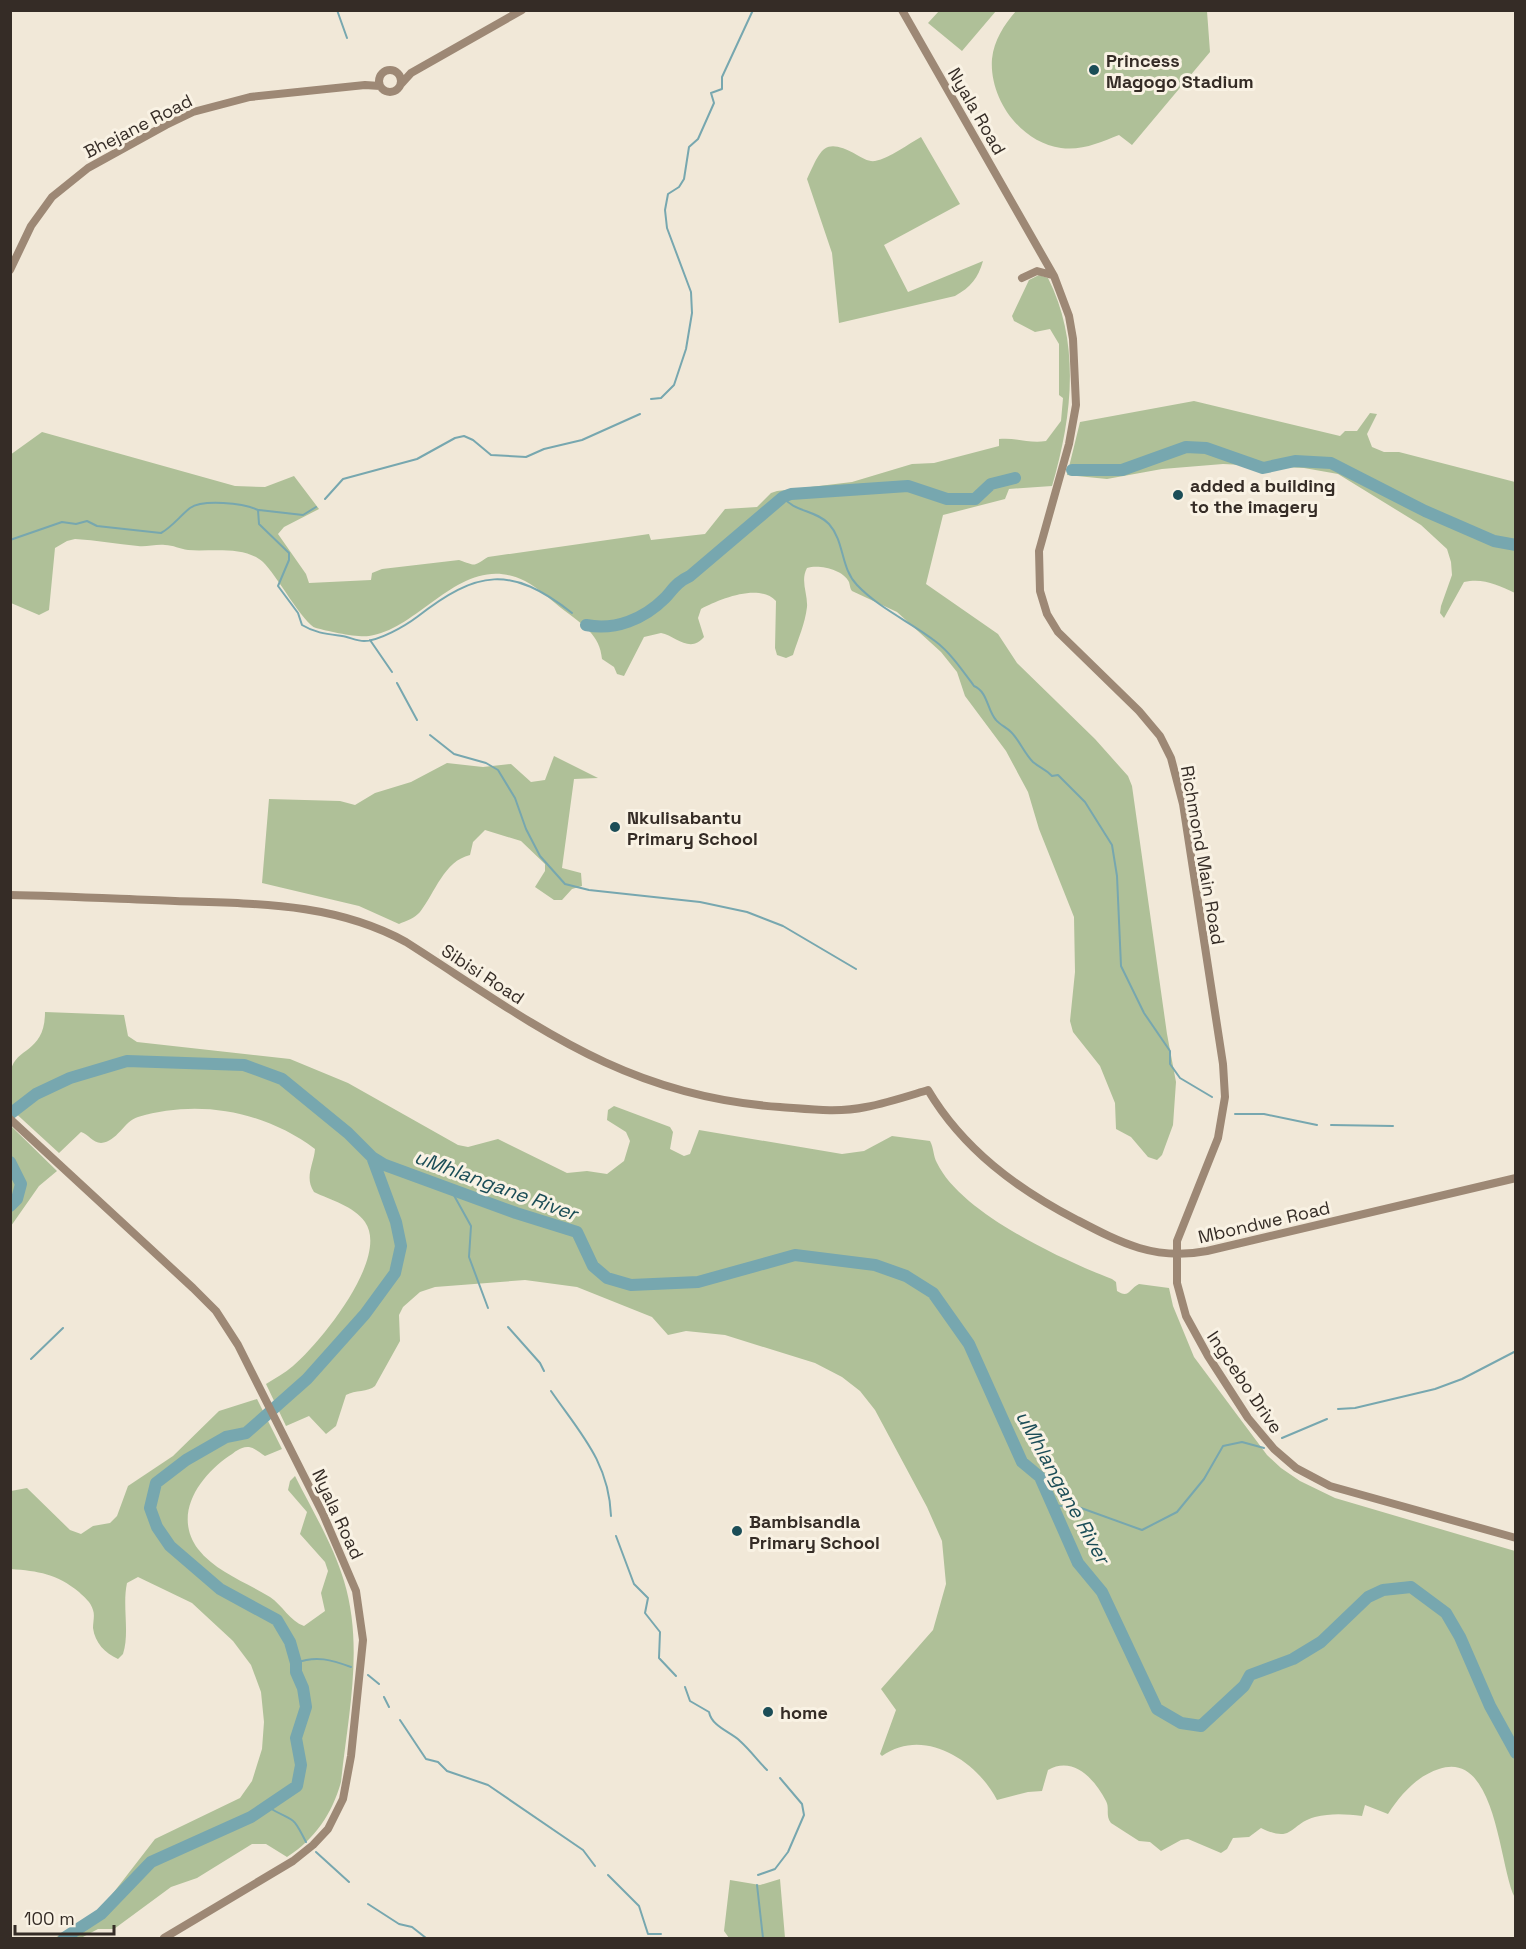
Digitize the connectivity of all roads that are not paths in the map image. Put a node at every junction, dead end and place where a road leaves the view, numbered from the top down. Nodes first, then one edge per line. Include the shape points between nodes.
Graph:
1 (522, 10) edge
2 (902, 10) edge
3 (399, 73) junction
4 (411, 73) junction
5 (379, 82) junction
6 (400, 84) junction
7 (1027, 227) joint
8 (10, 270) edge
9 (1054, 276) junction
10 (1022, 278) dead end
11 (10, 895) edge
12 (928, 1090) joint
13 (10, 1119) edge
14 (1515, 1178) edge
15 (1176, 1254) junction
16 (1515, 1538) edge
17 (164, 1938) edge

1 - 4 street
2 - 7 street, Nyala Road
3 - 4 street
3 - 5 street via 389,69
3 - 6 street
4 - 6 street
5 - 6 street via 391,92
5 - 8 street, Bhejane Road via 250,97 193,112 166,125 88,168 57,192 31,226
7 - 9 street, Richmond Main Road
9 - 10 street via 1037,271
9 - 15 street, Richmond Main Road via 1073,339 1076,405 1070,444 1039,551 1040,591 1058,632 1139,711 1160,736 1171,758 1183,804 1223,1064 1225,1097 1220,1128 1212,1158 1179,1234
11 - 12 street, Sibisi Road via 266,904 342,915 405,942 585,1054 645,1080 712,1099 845,1110
12 - 15 street, Mbondwe Road via 954,1126 1018,1187 1131,1247
13 - 17 street, Nyala Road via 216,1311 238,1345 342,1555 358,1604 362,1654 346,1789 327,1829 305,1852
14 - 15 street, Mbondwe Road via 1200,1253
15 - 16 street, Ingcebo Drive via 1177,1283 1194,1334 1248,1418 1281,1456 1330,1486

